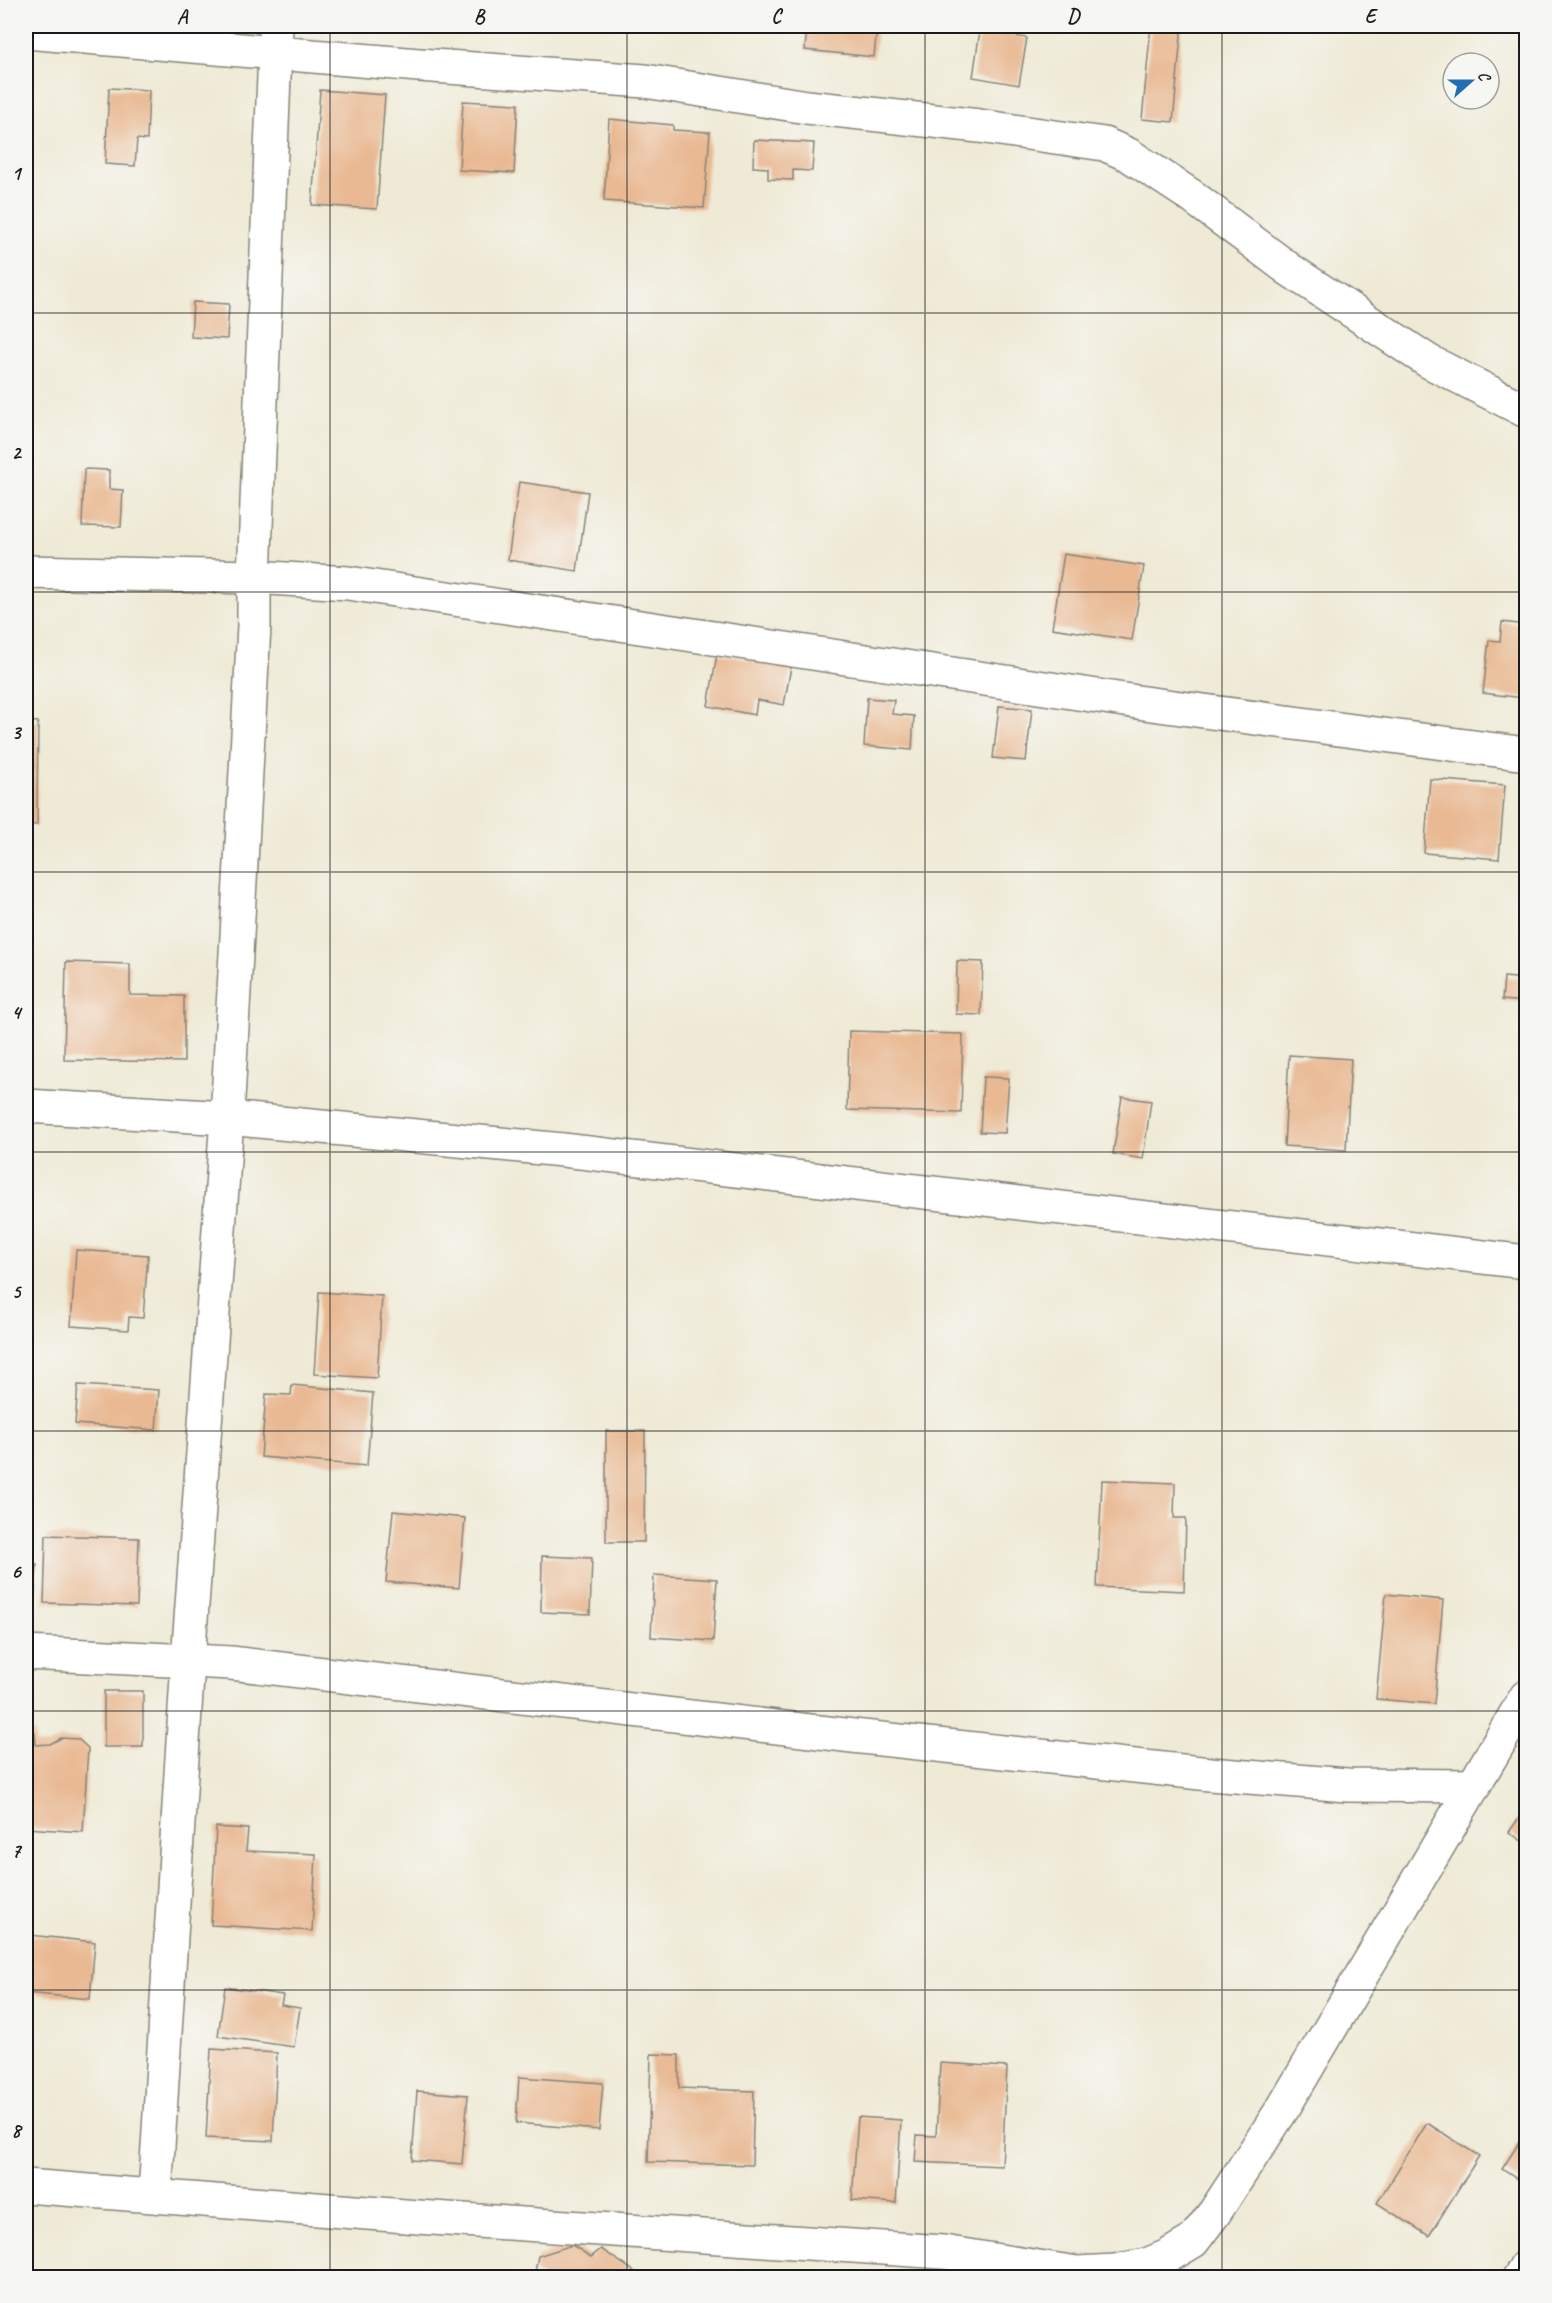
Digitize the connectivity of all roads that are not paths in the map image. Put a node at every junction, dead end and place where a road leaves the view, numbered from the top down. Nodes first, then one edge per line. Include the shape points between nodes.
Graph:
1 (26, 32) edge
2 (275, 39) edge
3 (1527, 411) edge
4 (26, 572) edge
5 (254, 577) junction
6 (1527, 754) edge
7 (26, 1106) edge
8 (227, 1118) junction
9 (1527, 1262) edge
10 (26, 1653) edge
11 (188, 1661) junction
12 (1527, 1697) edge
13 (1474, 1786) junction
14 (26, 2186) edge
15 (155, 2195) junction
16 (1527, 2266) edge
17 (1138, 2273) edge
18 (1519, 2277) edge

1 - 2 street
2 - 3 street via 645,81 807,107 1104,144 1129,154 1173,183 1290,270 1428,361
2 - 5 street
4 - 5 street
5 - 6 street via 348,583 1144,703
5 - 8 street
7 - 8 street
8 - 9 street via 563,1150
8 - 11 street
10 - 11 street
11 - 13 street via 1210,1774 1347,1785
11 - 15 street
12 - 13 street
13 - 17 street via 1285,2105 1215,2212 1192,2241
14 - 15 street
15 - 17 street via 943,2252 1077,2273
16 - 18 street

